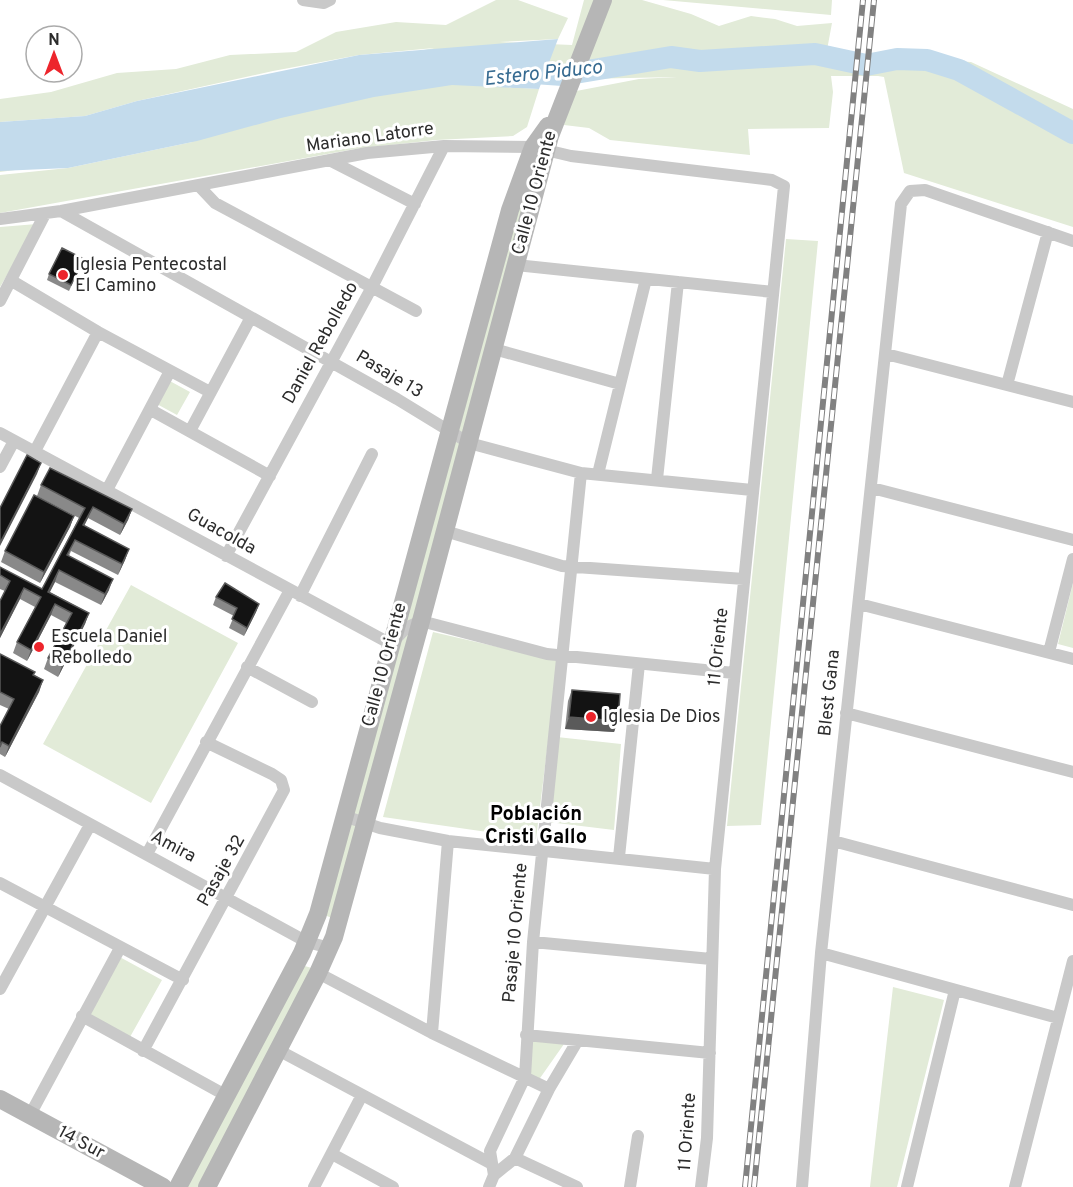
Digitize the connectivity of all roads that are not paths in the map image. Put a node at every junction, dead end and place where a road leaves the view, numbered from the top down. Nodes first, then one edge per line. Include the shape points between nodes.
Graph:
1 (303, 0) edge
2 (330, 0) edge
3 (603, 0) edge
4 (444, 146) junction
5 (540, 148) junction
6 (329, 160) junction
7 (782, 183) joint
8 (198, 185) junction
9 (415, 204) junction
10 (61, 211) junction
11 (45, 214) junction
12 (0, 219) edge
13 (1048, 232) junction
14 (1073, 241) edge
15 (516, 265) junction
16 (646, 279) junction
17 (12, 281) junction
18 (678, 282) junction
19 (372, 287) junction
20 (773, 292) junction
21 (0, 301) edge
22 (416, 311) dead end
23 (250, 319) junction
24 (98, 332) junction
25 (494, 349) junction
26 (886, 354) junction
27 (332, 362) junction
28 (170, 371) junction
29 (620, 384) junction
30 (1007, 385) junction
31 (210, 392) junction
32 (1073, 402) edge
33 (151, 410) junction
34 (448, 430) junction
35 (189, 431) junction
36 (0, 433) edge
37 (14, 441) junction
38 (469, 442) junction
39 (35, 452) junction
40 (372, 454) dead end
41 (0, 467) edge
42 (581, 473) junction
43 (598, 474) junction
44 (270, 476) junction
45 (657, 479) junction
46 (872, 488) junction
47 (107, 490) junction
48 (752, 490) junction
49 (445, 531) junction
50 (1073, 540) edge
51 (226, 556) junction
52 (1073, 559) edge
53 (572, 567) junction
54 (744, 579) junction
55 (295, 593) junction
56 (859, 604) junction
57 (421, 621) junction
58 (390, 644) junction
59 (1049, 652) junction
60 (563, 656) junction
61 (1073, 659) edge
62 (639, 664) junction
63 (247, 667) junction
64 (734, 673) junction
65 (312, 702) dead end
66 (846, 713) junction
67 (206, 742) junction
68 (1073, 772) edge
69 (0, 776) edge
70 (344, 816) junction
71 (366, 823) junction
72 (90, 825) junction
73 (448, 841) junction
74 (833, 841) junction
75 (541, 850) junction
76 (147, 854) junction
77 (619, 857) junction
78 (715, 869) junction
79 (0, 884) edge
80 (228, 897) junction
81 (1073, 905) edge
82 (44, 906) junction
83 (307, 942) junction
84 (533, 942) junction
85 (120, 948) junction
86 (330, 948) junction
87 (821, 953) junction
88 (711, 959) junction
89 (1073, 961) edge
90 (318, 972) junction
91 (183, 980) junction
92 (0, 989) edge
93 (955, 990) junction
94 (82, 1016) junction
95 (1058, 1018) junction
96 (432, 1033) junction
97 (526, 1035) junction
98 (578, 1040) junction
99 (278, 1050) junction
100 (143, 1052) junction
101 (710, 1053) junction
102 (525, 1077) junction
103 (549, 1089) junction
104 (363, 1095) junction
105 (227, 1096) junction
106 (0, 1099) edge
107 (30, 1115) junction
108 (638, 1136) dead end
109 (332, 1154) junction
110 (515, 1158) junction
111 (491, 1175) edge
112 (163, 1187) edge
113 (178, 1187) edge
114 (207, 1187) edge
115 (314, 1187) edge
116 (393, 1187) edge
117 (577, 1187) edge
118 (630, 1187) edge
119 (701, 1187) edge
120 (802, 1187) edge
121 (907, 1187) edge
122 (1015, 1187) edge

1 - 2 street
3 - 5 main road, Calle 10 Oriente
4 - 5 street, Mariano Latorre
4 - 6 street, Mariano Latorre
4 - 9 street, Daniel Rebolledo
5 - 7 street, Mariano Latorre via 571,156
5 - 15 main road, Calle 10 Oriente
5 - 34 main road, Calle 10 Oriente via 515,193
6 - 8 street, Mariano Latorre
6 - 9 street
7 - 20 street, 11 Oriente via 785,191
8 - 10 street, Mariano Latorre
8 - 19 street via 215,203
9 - 19 street, Daniel Rebolledo
10 - 11 street, Mariano Latorre
10 - 23 street, Pasaje 13
11 - 12 street, Mariano Latorre
11 - 17 street
13 - 14 street
13 - 26 street, Blest Gana via 925,190 910,191 901,204
13 - 30 street
15 - 16 street
15 - 25 main road, Calle 10 Oriente
16 - 18 street
16 - 29 street
17 - 21 street
17 - 24 street
18 - 20 street
18 - 45 street
19 - 22 street
19 - 27 street, Daniel Rebolledo
20 - 48 street, 11 Oriente
23 - 27 street, Pasaje 13
23 - 31 street
24 - 28 street
24 - 39 street
25 - 29 street
25 - 38 main road, Calle 10 Oriente
26 - 30 street
26 - 46 street, Blest Gana
27 - 34 street, Pasaje 13
27 - 44 street, Daniel Rebolledo
28 - 31 street
28 - 33 street
29 - 43 street
30 - 32 street
31 - 35 street
33 - 35 street
33 - 47 street
34 - 38 street, Pasaje 13
34 - 58 main road, Calle 10 Oriente
35 - 44 street
36 - 37 street, Guacolda
37 - 39 street, Guacolda
37 - 41 street
38 - 42 street, Pasaje 13
38 - 49 main road, Calle 10 Oriente
39 - 47 street, Guacolda
40 - 55 street
42 - 43 street, Pasaje 13
42 - 53 street, Pasaje 10 Oriente
43 - 45 street, Pasaje 13
44 - 51 street, Daniel Rebolledo
45 - 48 street, Pasaje 13
46 - 50 street
46 - 56 street, Blest Gana
47 - 51 street, Guacolda
48 - 54 street, 11 Oriente
49 - 53 street
49 - 57 main road, Calle 10 Oriente
51 - 55 street, Guacolda
52 - 59 street
53 - 54 street
53 - 60 street, Pasaje 10 Oriente
54 - 64 street, 11 Oriente
55 - 58 street, Guacolda
55 - 63 street
56 - 59 street
56 - 66 street, Blest Gana
57 - 58 street via 406,628
57 - 60 street
57 - 71 main road, Calle 10 Oriente
58 - 70 main road, Calle 10 Oriente
59 - 61 street
60 - 62 street
60 - 75 street, Pasaje 10 Oriente
62 - 64 street
62 - 77 street
63 - 65 street
63 - 67 street
64 - 78 street, 11 Oriente
66 - 68 street
66 - 74 street, Blest Gana
67 - 76 street
67 - 80 street, Pasaje 32 via 263,768 284,784 278,805
69 - 72 street, Amira
70 - 71 street
70 - 83 main road, Calle 10 Oriente
71 - 73 street
71 - 86 main road, Calle 10 Oriente
72 - 76 street, Amira
72 - 82 street
73 - 75 street
73 - 96 street
74 - 81 street
74 - 87 street, Blest Gana
75 - 77 street
75 - 84 street, Pasaje 10 Oriente
76 - 80 street, Amira
77 - 78 street
78 - 88 street, 11 Oriente
79 - 82 street
80 - 83 street, Amira
80 - 91 street, Pasaje 32
82 - 85 street
82 - 92 street
83 - 86 street, Amira
83 - 105 main road, Calle 10 Oriente
84 - 88 street
84 - 97 street, Pasaje 10 Oriente
85 - 91 street
85 - 94 street
86 - 90 main road, Calle 10 Oriente
87 - 93 street
87 - 120 street, Blest Gana
88 - 101 street, 11 Oriente
89 - 95 street
90 - 96 street
90 - 99 main road, Calle 10 Oriente
91 - 100 street, Pasaje 32
93 - 95 street
93 - 121 street
94 - 100 street
94 - 107 street
95 - 122 street
96 - 102 street
97 - 98 street
97 - 102 street, Pasaje 10 Oriente
98 - 101 street
98 - 103 street
99 - 104 street
99 - 114 main road, Calle 10 Oriente
100 - 105 street
101 - 119 street, 11 Oriente
102 - 103 street
102 - 111 street, Pasaje 10 Oriente via 490,1151
103 - 110 street
104 - 109 street
104 - 111 street
105 - 113 main road, Calle 10 Oriente
106 - 107 main road, 14 Sur
107 - 112 main road, 14 Sur
108 - 118 street
109 - 115 street
109 - 116 street
110 - 111 street
110 - 117 street

